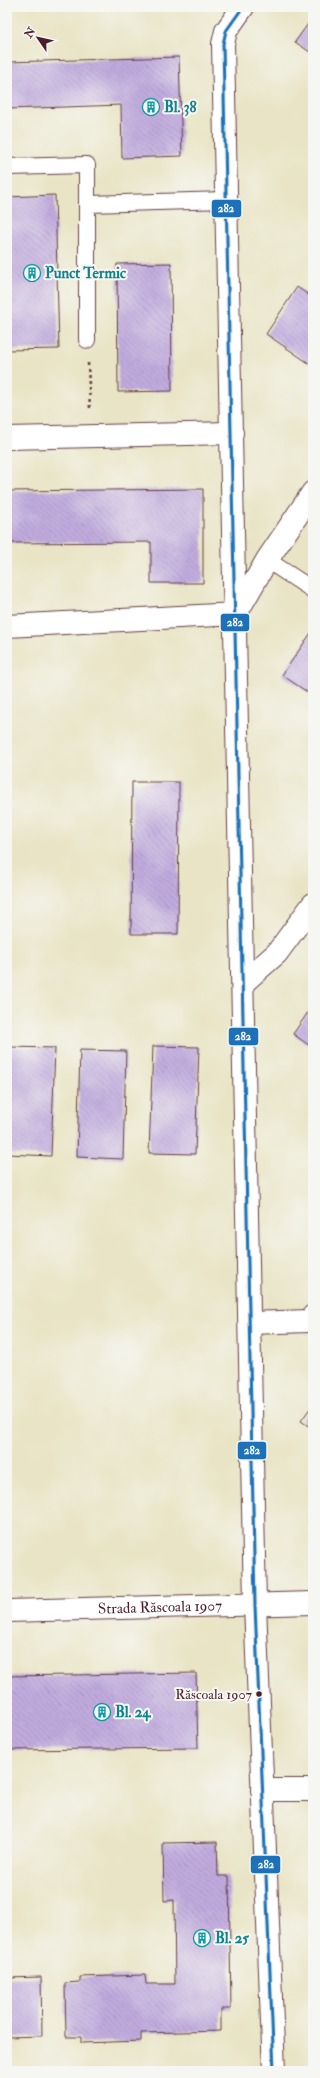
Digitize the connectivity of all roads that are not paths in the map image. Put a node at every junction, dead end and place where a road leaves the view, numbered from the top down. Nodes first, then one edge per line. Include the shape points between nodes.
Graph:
1 (243, 7) edge
2 (7, 167) edge
3 (226, 200) junction
4 (88, 204) junction
5 (87, 340) road end
6 (232, 433) junction
7 (7, 438) edge
8 (313, 492) edge
9 (267, 560) junction
10 (313, 590) edge
11 (236, 614) junction
12 (7, 626) edge
13 (313, 904) edge
14 (243, 984) junction
15 (312, 1320) edge
16 (250, 1323) junction
17 (313, 1603) edge
18 (255, 1605) junction
19 (7, 1611) edge
20 (262, 1790) junction
21 (313, 1790) edge
22 (274, 2071) edge

1 - 3 street via 226,31 223,44
2 - 4 lane via 87,165
3 - 4 lane
3 - 6 street
4 - 5 lane
6 - 7 street
6 - 11 street
8 - 9 street
9 - 10 lane
9 - 11 street
11 - 12 street
11 - 14 street
13 - 14 street via 277,953
14 - 16 street
15 - 16 street
16 - 18 street
17 - 18 street, Strada Răscoala 1907
18 - 19 street, Strada Răscoala 1907
18 - 20 street
20 - 21 street
20 - 22 street

